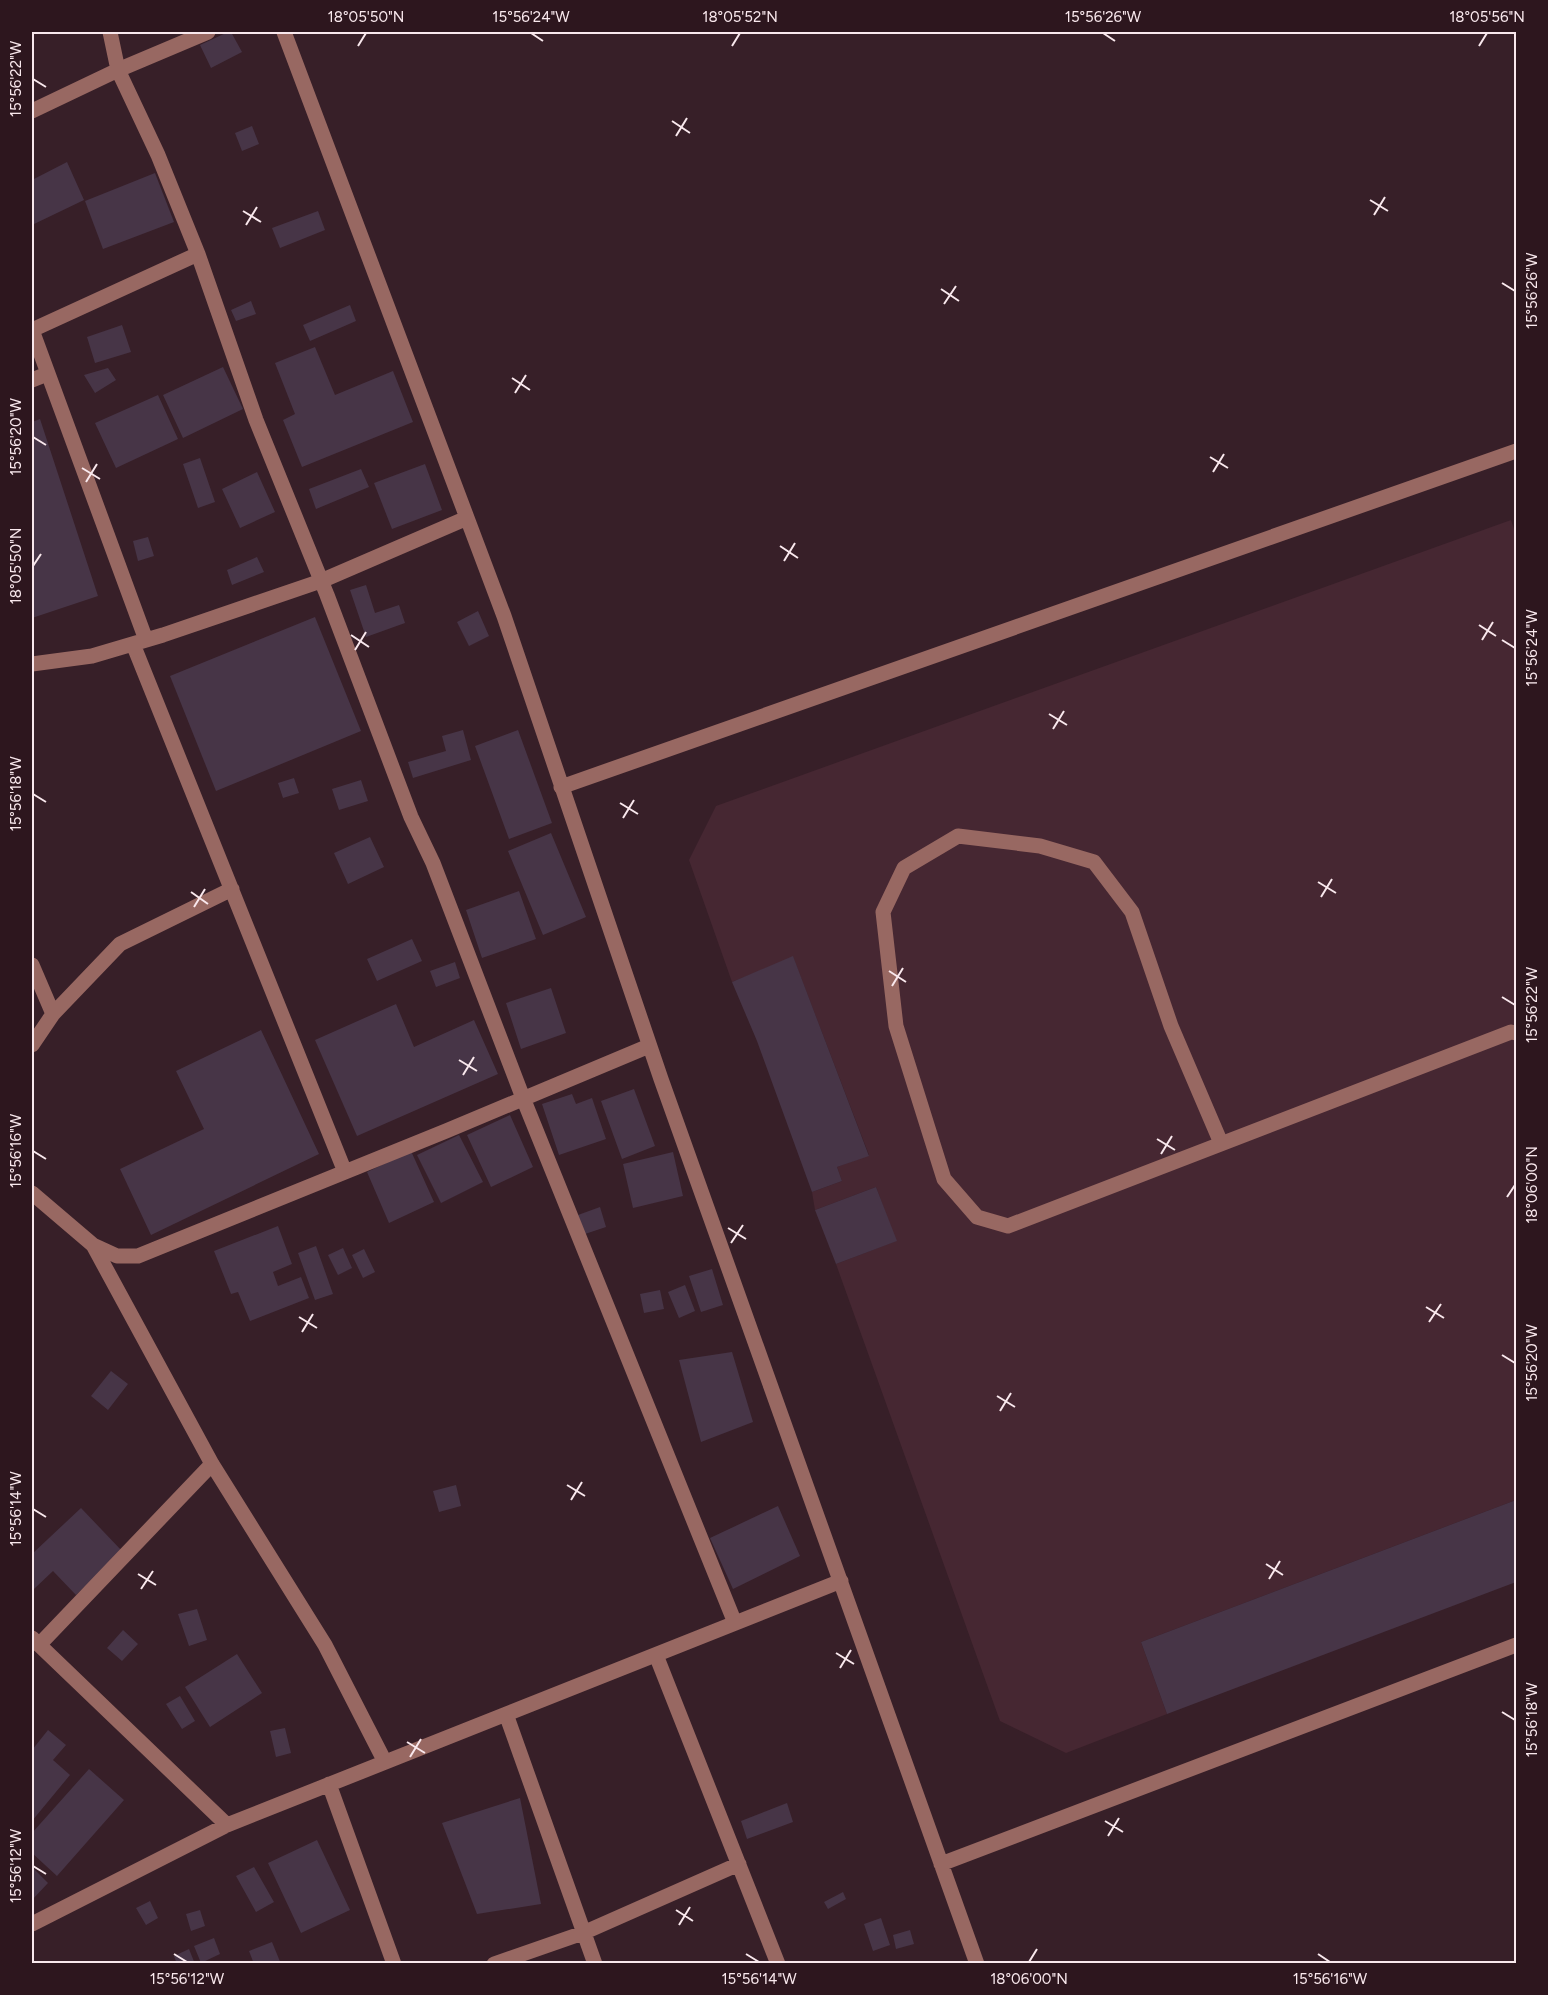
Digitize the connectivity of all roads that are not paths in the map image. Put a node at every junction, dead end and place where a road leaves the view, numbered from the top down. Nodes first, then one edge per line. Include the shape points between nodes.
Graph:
1 (110, 32) edge
2 (208, 32) edge
3 (284, 32) edge
4 (118, 70) junction
5 (32, 111) edge
6 (198, 254) junction
7 (32, 330) edge
8 (47, 374) junction
9 (32, 380) edge
10 (1516, 451) edge
11 (467, 518) junction
12 (321, 581) junction
13 (140, 642) junction
14 (32, 664) edge
15 (561, 787) junction
16 (232, 890) junction
17 (32, 965) edge
18 (53, 1014) junction
19 (1515, 1029) edge
20 (32, 1045) edge
21 (650, 1046) junction
22 (523, 1098) junction
23 (1221, 1143) junction
24 (345, 1172) junction
25 (32, 1193) edge
26 (93, 1245) junction
27 (212, 1464) junction
28 (841, 1581) junction
29 (735, 1623) junction
30 (35, 1641) edge
31 (1516, 1645) edge
32 (656, 1655) junction
33 (506, 1714) junction
34 (385, 1762) junction
35 (329, 1784) junction
36 (227, 1825) junction
37 (739, 1864) junction
38 (941, 1864) junction
39 (32, 1924) edge
40 (583, 1933) junction
41 (394, 1964) edge
42 (494, 1964) edge
43 (595, 1964) edge
44 (778, 1964) edge
45 (977, 1964) edge

1 - 4 street
2 - 4 street
3 - 11 street
4 - 5 street
4 - 6 street
6 - 7 street
6 - 12 street via 256,420
7 - 8 street
8 - 9 street
8 - 13 street
10 - 15 street
11 - 12 street
11 - 15 street
12 - 13 street
12 - 22 street
13 - 14 street via 92,656
13 - 16 street
15 - 21 street
16 - 18 street via 120,944
16 - 24 street
17 - 18 street
18 - 20 street
19 - 23 street
21 - 22 street
21 - 28 street
22 - 24 street
22 - 29 street
23 - 23 street via 1008,1226 977,1217 944,1179 896,1026 883,912 904,868 958,836 1041,846 1094,862 1132,912 1171,1026
24 - 26 street via 138,1256 117,1256
25 - 26 street
26 - 27 street
27 - 30 street
27 - 34 street via 325,1645
28 - 29 street
28 - 38 street
29 - 32 street
30 - 36 street
31 - 38 street
32 - 33 street
32 - 37 street
33 - 34 street
33 - 40 street
34 - 35 street
35 - 36 street
35 - 41 street
36 - 39 street
37 - 40 street
37 - 44 street
38 - 45 street
40 - 42 street
40 - 43 street

